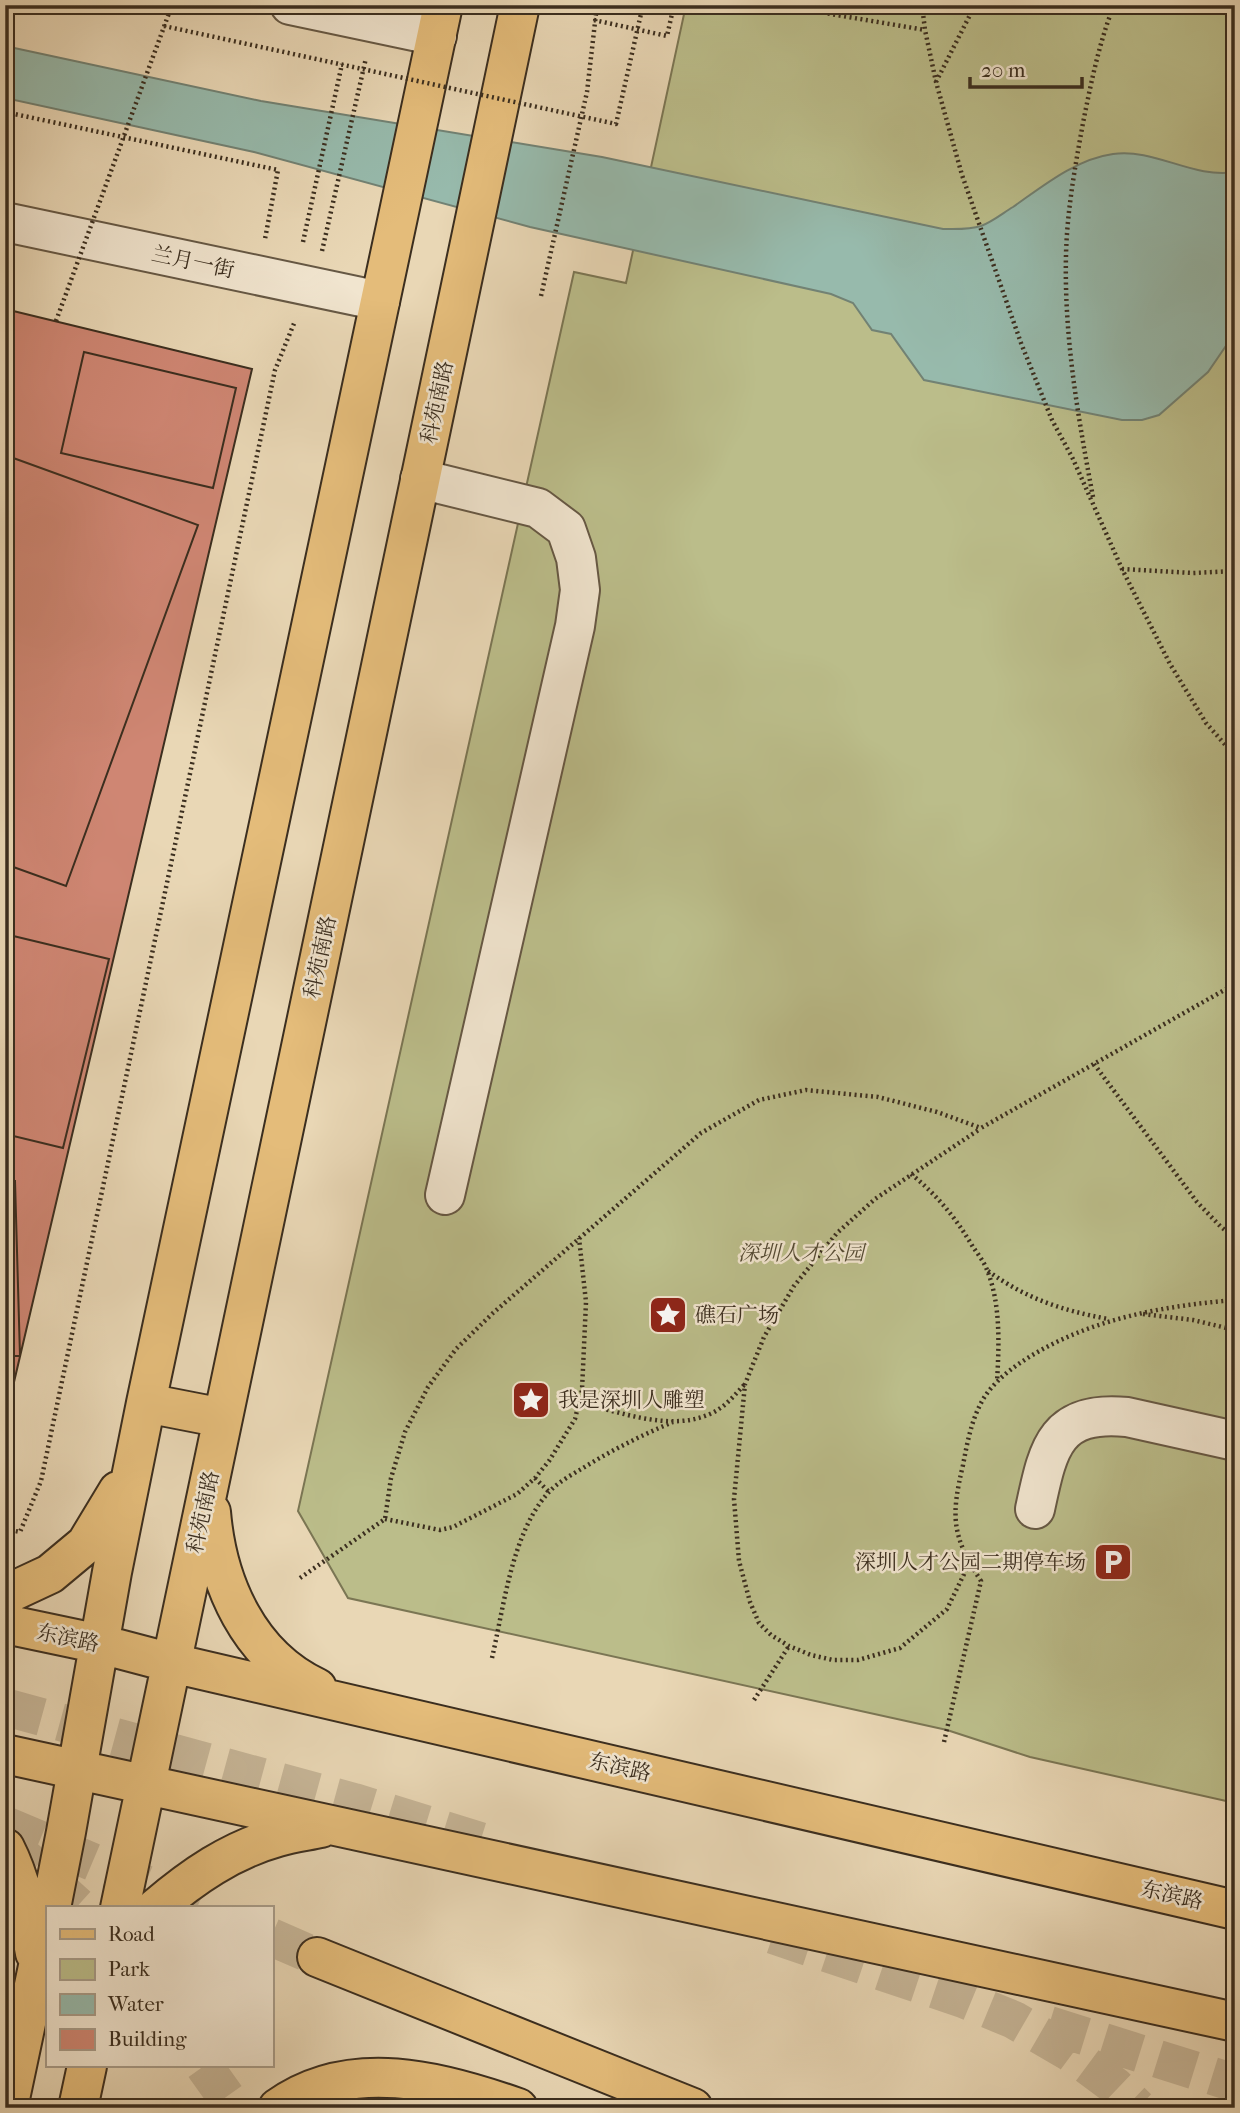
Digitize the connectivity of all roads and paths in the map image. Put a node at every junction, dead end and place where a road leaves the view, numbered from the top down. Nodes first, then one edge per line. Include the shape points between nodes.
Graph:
1 (172, 5) edge
2 (290, 5) edge
3 (520, 5) edge
4 (597, 5) edge
5 (643, 5) edge
6 (674, 5) edge
7 (814, 5) edge
8 (922, 5) edge
9 (975, 5) edge
10 (1114, 5) edge
11 (594, 20) junction
12 (164, 26) junction
13 (925, 30) junction
14 (438, 33) edge
15 (369, 45) dead end
16 (342, 64) junction
17 (936, 82) junction
18 (5, 112) edge
19 (5, 222) edge
20 (303, 243) dead end
21 (258, 276) junction
22 (308, 287) junction
23 (541, 296) dead end
24 (380, 301) junction
25 (56, 321) dead end
26 (420, 479) junction
27 (1094, 506) junction
28 (1122, 569) junction
29 (1235, 571) edge
30 (1235, 756) edge
31 (1235, 984) edge
32 (1094, 1064) junction
33 (981, 1128) junction
34 (911, 1174) junction
35 (445, 1195) dead end
36 (1235, 1237) edge
37 (579, 1238) junction
38 (987, 1270) junction
39 (1139, 1313) dead end
40 (1111, 1320) dead end
41 (1235, 1329) edge
42 (997, 1381) dead end
43 (745, 1384) junction
44 (146, 1403) junction
45 (580, 1403) junction
46 (223, 1418) junction
47 (673, 1422) junction
48 (1235, 1441) edge
49 (134, 1462) junction
50 (535, 1478) junction
51 (209, 1483) junction
52 (549, 1492) junction
53 (1035, 1509) dead end
54 (385, 1518) junction
55 (5, 1529) edge
56 (969, 1564) dead end
57 (300, 1578) dead end
58 (5, 1595) edge
59 (5, 1624) edge
60 (100, 1644) junction
61 (789, 1646) junction
62 (492, 1658) dead end
63 (172, 1663) junction
64 (754, 1700) dead end
65 (347, 1703) junction
66 (5, 1754) edge
67 (77, 1769) junction
68 (146, 1784) junction
69 (332, 1825) junction
70 (5, 1848) edge
71 (51, 1906) edge
72 (120, 1906) edge
73 (158, 1906) edge
74 (1235, 1910) edge
75 (46, 1929) edge
76 (317, 1956) tunnel mouth
77 (38, 1967) junction
78 (1235, 2022) edge
79 (87, 2068) edge
80 (8, 2108) edge
81 (78, 2108) edge
82 (278, 2108) edge
83 (517, 2108) edge
84 (693, 2108) edge

1 - 12 path, bridge
2 - 14 street
3 - 26 main road, 科苑南路
4 - 11 path
5 - 16 path, bridge via 616,124
6 - 11 path via 667,36
7 - 13 path via 825,13
8 - 13 path
9 - 17 path
10 - 27 path via 1090,88 1069,208 1066,255 1070,359
11 - 23 path via 587,92
12 - 16 path, bridge
12 - 25 path, bridge
13 - 17 path
14 - 24 main road
15 - 22 path via 323,247
16 - 20 path
17 - 27 path via 962,175 1021,343
18 - 21 path via 278,170
19 - 21 street, 兰月一街
21 - 22 street, 兰月一街
22 - 24 street, 兰月一街
22 - 55 path via 275,370 41,1481 20,1532
24 - 44 main road
26 - 35 street via 538,508 566,530 580,590
26 - 46 main road, 科苑南路
27 - 28 path
28 - 29 path
28 - 30 path via 1170,664 1206,723
31 - 32 path
32 - 33 path
32 - 36 path via 1196,1202
33 - 34 path
33 - 37 path via 878,1097 806,1090 759,1100 701,1133
34 - 38 path via 949,1210
34 - 43 path via 837,1233 794,1286 764,1337
37 - 45 path via 586,1302
37 - 54 path via 456,1349 428,1387 405,1432
38 - 40 path via 1012,1289 1041,1301
38 - 42 path via 998,1324
39 - 41 path
43 - 47 path via 712,1413
43 - 61 path via 734,1499 739,1561 759,1623
44 - 46 main road
44 - 49 main road
45 - 47 path
45 - 50 path
46 - 51 main road, 科苑南路
47 - 52 path via 606,1453
48 - 53 street via 1127,1417 1090,1417 1059,1436 1045,1466
49 - 58 main road via 86,1544 50,1574
49 - 60 main road
50 - 52 path
50 - 54 path via 517,1494 453,1527 440,1530
51 - 63 main road, 科苑南路
51 - 65 main road via 213,1533 224,1580 242,1620 268,1654 293,1674
52 - 62 path via 520,1541
54 - 57 path
56 - 61 path via 947,1609 900,1648 858,1660 833,1660
59 - 60 main road, 东滨路
60 - 63 main road, 东滨路
60 - 67 main road
61 - 64 path
63 - 65 main road, 东滨路
63 - 68 main road, 科苑南路
65 - 74 main road, 东滨路
66 - 67 main road
67 - 68 main road
67 - 71 main road
68 - 69 main road
68 - 72 main road, 科苑南路
69 - 73 main road via 276,1837 223,1858
69 - 78 main road
70 - 77 main road via 26,1908
75 - 77 main road
76 - 84 main road
77 - 80 main road
79 - 81 main road
82 - 83 main road via 335,2083 390,2077 453,2088

